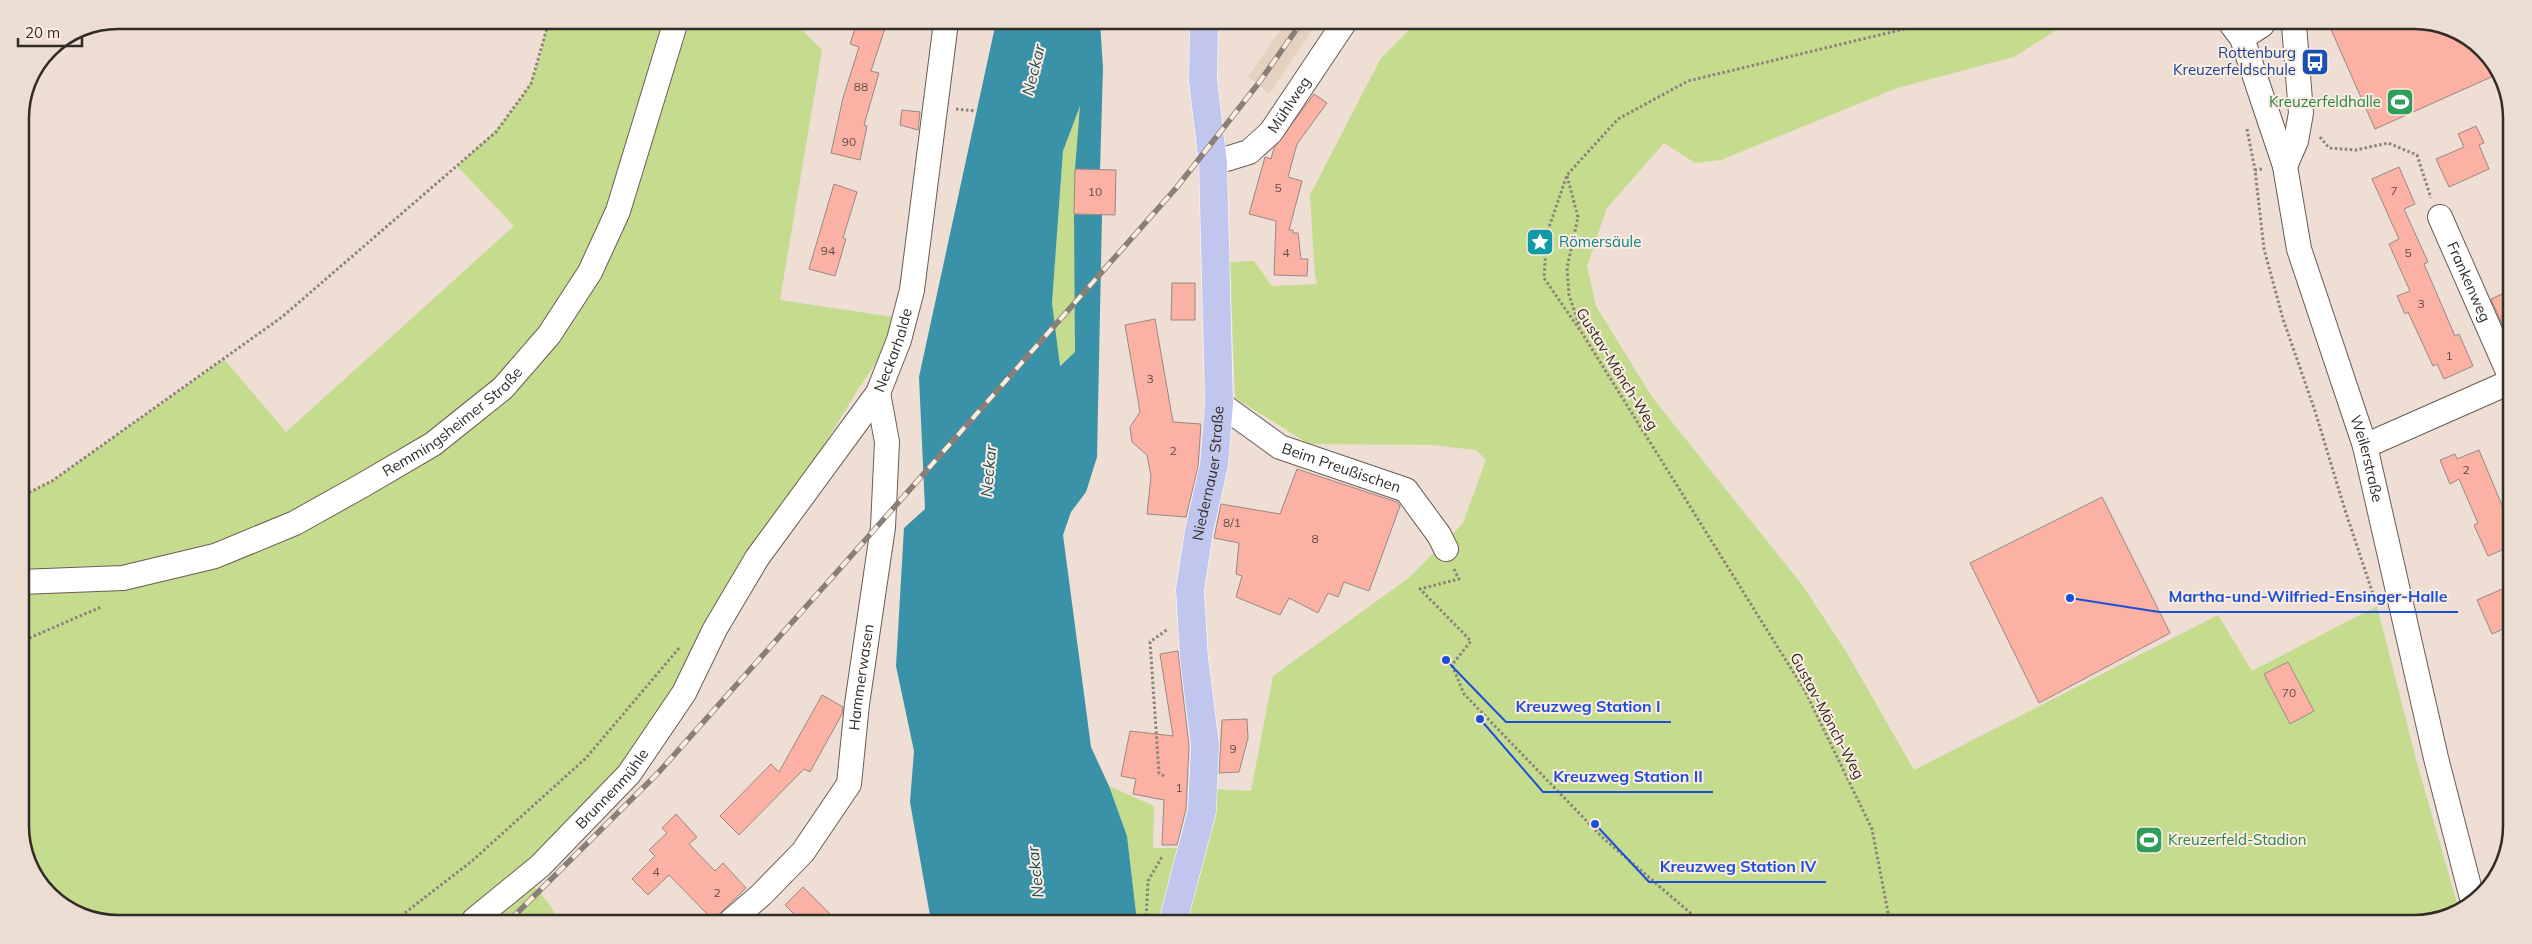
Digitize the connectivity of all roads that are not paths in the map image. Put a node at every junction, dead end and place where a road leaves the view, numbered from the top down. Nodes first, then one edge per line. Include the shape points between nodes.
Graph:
1 (674, 29) edge
2 (945, 29) edge
3 (1204, 29) edge
4 (1340, 29) edge
5 (2294, 29) edge
6 (2237, 32) edge
7 (1213, 163) junction
8 (2285, 166) junction
9 (2440, 217) road end
10 (2503, 360) edge
11 (2503, 385) edge
12 (878, 394) junction
13 (1219, 403) junction
14 (2365, 446) junction
15 (1446, 550) road end
16 (29, 582) edge
17 (715, 629) joint
18 (2472, 894) edge
19 (480, 915) edge
20 (738, 915) edge
21 (1175, 915) edge

1 - 16 street, Remmingsheimer Straße via 618,211 590,272 549,335 503,388 433,444 363,486 295,523 215,556 122,578
2 - 12 street, Neckarhalde via 912,290 899,340
3 - 7 main road, Niedernauer Straße via 1203,81
4 - 7 street, Mühlweg via 1271,132 1249,152
5 - 8 street via 2301,113 2296,141
6 - 8 street, Weilerstraße
7 - 13 main road, Niedernauer Straße
8 - 14 street, Weilerstraße via 2299,249
9 - 10 street, Frankenweg
11 - 14 street
12 - 17 street, Neckarhalde via 757,558
12 - 20 street, Hammerwasen via 888,442 883,528 857,704 849,784 803,852
13 - 15 street, Beim Preußischen via 1280,447 1406,490
13 - 21 main road, Niedernauer Straße via 1214,466 1190,590 1194,658 1205,746 1202,810
14 - 18 street, Weilerstraße via 2436,758
17 - 19 street, Brunnenmühle via 684,693 629,774 540,866

